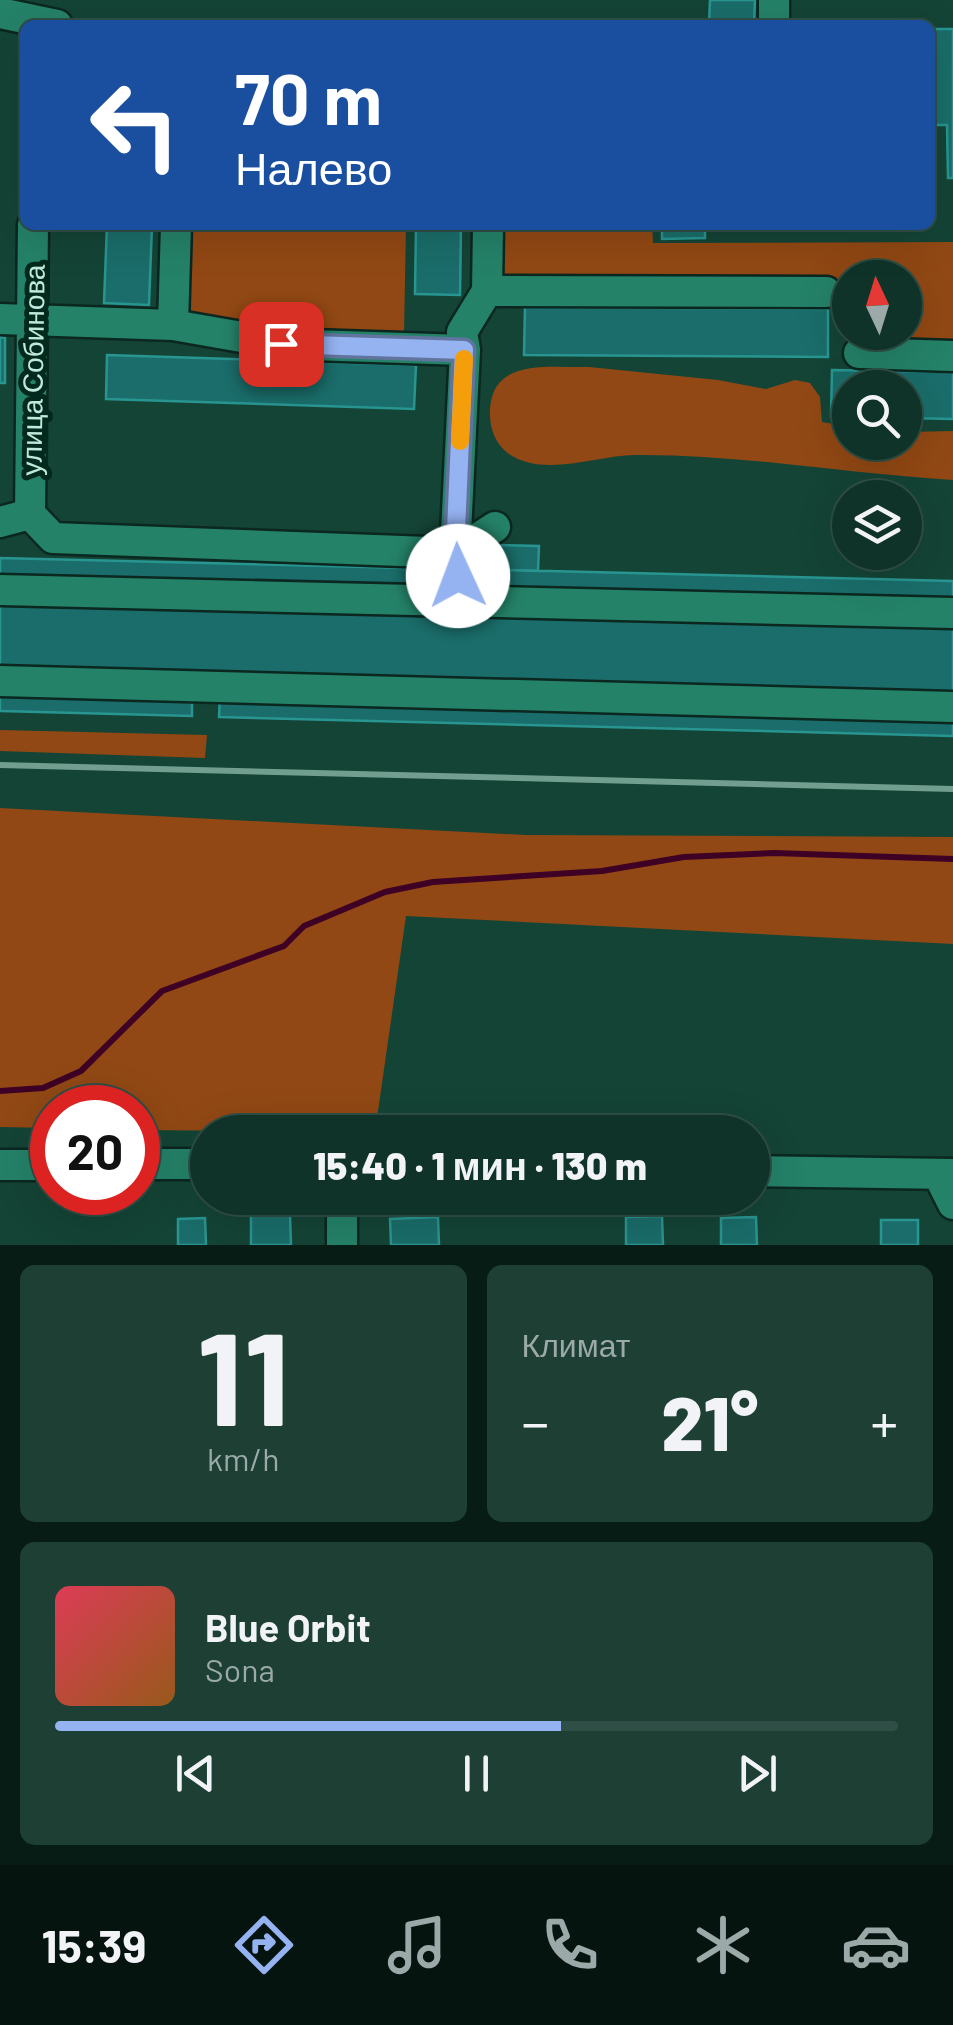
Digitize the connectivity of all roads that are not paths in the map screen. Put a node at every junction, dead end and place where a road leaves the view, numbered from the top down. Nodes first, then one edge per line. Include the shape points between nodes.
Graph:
1 (0, 0) edge
2 (0, 11) edge
3 (38, 20) edge
4 (33, 230) edge
5 (176, 230) edge
6 (488, 230) edge
7 (487, 291) junction
8 (826, 292) dead end
9 (0, 319) edge
10 (32, 321) junction
11 (173, 325) junction
12 (464, 350) junction
13 (859, 353) dead end
14 (953, 356) edge
15 (15, 470) edge
16 (15, 518) edge
17 (495, 527) dead end
18 (455, 553) junction
19 (0, 590) edge
20 (460, 600) junction
21 (953, 613) edge
22 (0, 681) edge
23 (953, 707) edge
24 (0, 1164) edge
25 (30, 1164) edge
26 (160, 1164) edge
27 (190, 1164) edge
28 (770, 1170) edge
29 (946, 1174) edge
30 (953, 1204) edge
31 (342, 1215) edge
32 (342, 1245) edge

1 - 2 street
2 - 3 street
4 - 10 street, улица Собинова
5 - 11 street
6 - 7 street
7 - 8 street
7 - 12 street via 462,332
9 - 10 street
10 - 11 street
10 - 15 street, улица Собинова
11 - 12 street via 281,344
12 - 18 street
13 - 14 street
15 - 16 street, улица Собинова
16 - 18 street via 53,538
17 - 18 street
18 - 20 street
19 - 20 street
20 - 21 street
22 - 23 street
24 - 25 street
26 - 27 street
28 - 29 street
29 - 30 street
31 - 32 street

